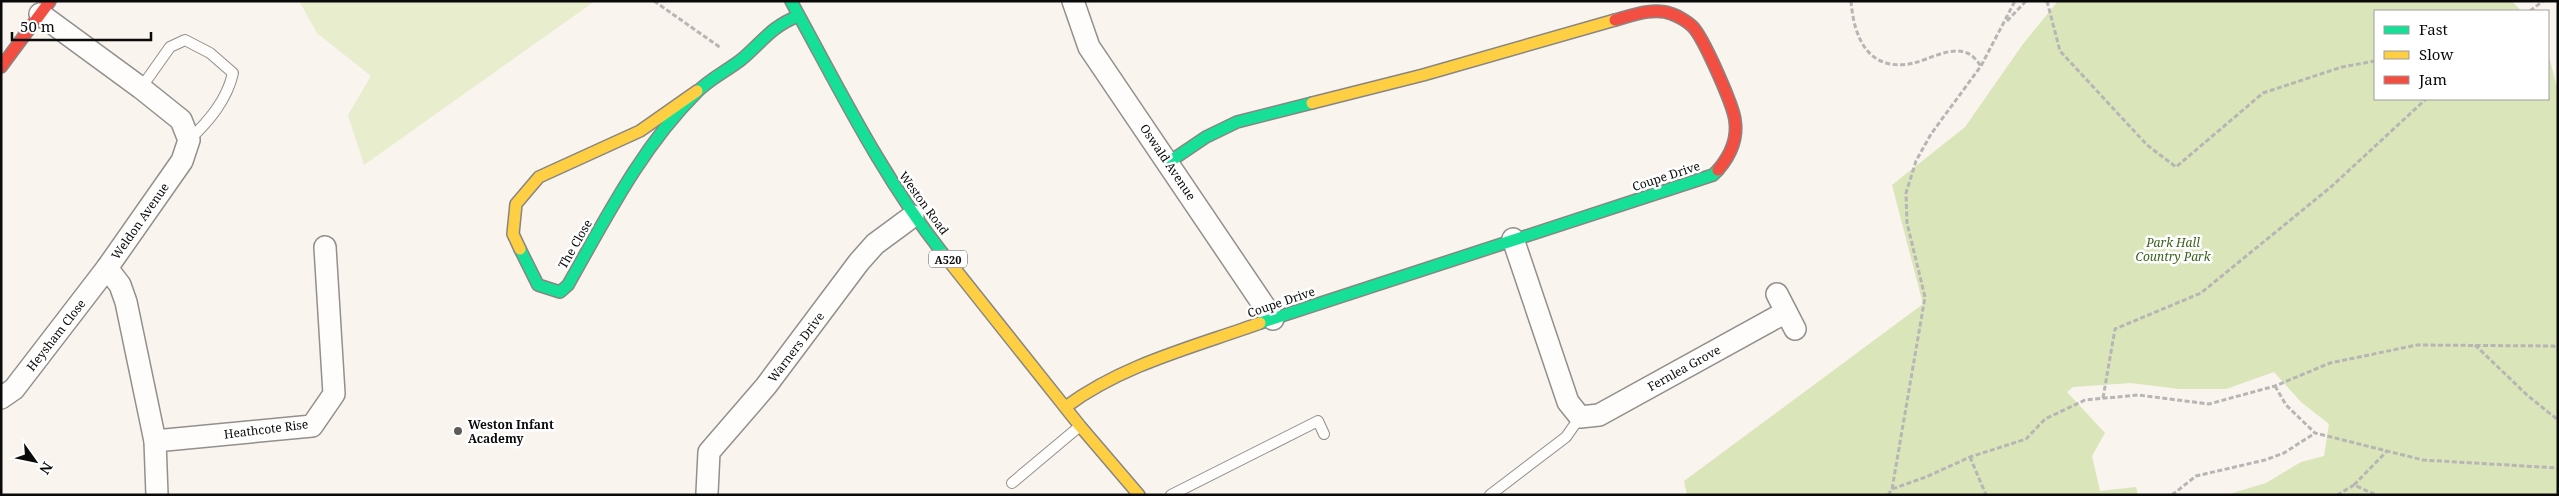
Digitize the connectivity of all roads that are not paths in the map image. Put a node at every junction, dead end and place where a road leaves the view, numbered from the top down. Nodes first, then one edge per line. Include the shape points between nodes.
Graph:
1 (791, 1) edge
2 (1073, 1) edge
3 (45, 8) edge
4 (798, 16) junction
5 (1, 67) edge
6 (141, 88) junction
7 (697, 91) junction
8 (189, 140) junction
9 (1169, 162) junction
10 (913, 216) junction
11 (1513, 240) junction
12 (325, 247) dead end
13 (107, 268) junction
14 (1786, 312) dead end
15 (1273, 319) junction
16 (1, 398) edge
17 (1067, 406) junction
18 (1580, 417) junction
19 (1080, 426) junction
20 (1324, 434) dead end
21 (155, 441) junction
22 (1012, 483) dead end
23 (709, 494) edge
24 (157, 495) edge
25 (1139, 495) edge
26 (1171, 495) edge
27 (1490, 495) edge

1 - 4 main road, Weston Road / A520
2 - 9 street, Oswald Avenue via 1089,47
3 - 5 main road
3 - 6 street
4 - 7 main road, The Close via 780,23 741,60
4 - 10 main road, Weston Road / A520 via 879,162
6 - 8 street via 181,120
6 - 8 lane via 170,47 185,40 210,53 233,73 229,91 203,127
7 - 7 main road, The Close via 657,136 568,285 560,292 538,285 513,234 516,204 539,177 640,131
8 - 13 street, Weldon Avenue via 182,161
9 - 11 main road, Coupe Drive via 1206,137 1237,122 1424,75 1632,15 1656,11 1672,14 1692,26 1708,51 1735,120 1734,141 1728,158 1713,175
9 - 15 street, Oswald Avenue
10 - 17 main road, Weston Road / A520
10 - 23 street, Warners Drive via 875,244 859,262 766,386 709,452
11 - 15 main road, Coupe Drive
11 - 18 street via 1568,402
12 - 21 street, Heathcote Rise via 334,394 312,426
13 - 16 street, Heysham Close via 14,389
13 - 21 street, Weldon Avenue via 120,285 126,302
14 - 18 street, Fernlea Grove via 1599,415
15 - 17 main road, Coupe Drive via 1121,372
17 - 19 main road, Weston Road / A520
18 - 27 lane via 1566,437
19 - 22 lane
19 - 25 main road, Weston Road / A520
20 - 26 lane via 1318,421
21 - 24 street, Weldon Avenue

